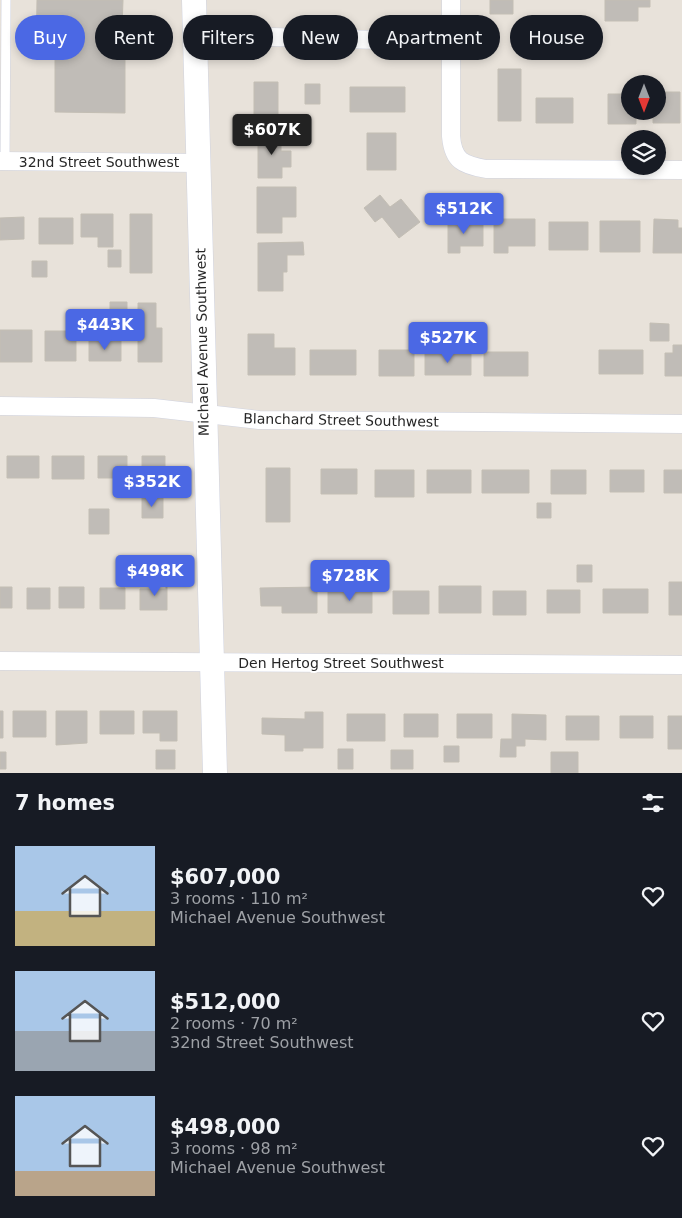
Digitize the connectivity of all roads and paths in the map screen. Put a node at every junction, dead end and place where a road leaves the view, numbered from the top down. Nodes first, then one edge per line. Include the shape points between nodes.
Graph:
1 (6, 0) edge
2 (194, 0) edge
3 (451, 0) edge
4 (194, 15) edge
5 (451, 15) edge
6 (273, 37) edge
7 (368, 40) edge
8 (196, 60) edge
9 (451, 60) edge
10 (2, 161) edge
11 (198, 163) junction
12 (682, 170) edge
13 (0, 406) edge
14 (204, 414) junction
15 (682, 424) edge
16 (0, 661) edge
17 (212, 662) junction
18 (682, 666) edge
19 (214, 773) edge

1 - 10 lane
2 - 4 street, Michael Avenue Southwest
3 - 5 street
6 - 7 street
8 - 11 street, Michael Avenue Southwest
9 - 12 street via 452,147 462,162 486,169
10 - 11 street, 32nd Street Southwest
11 - 14 street, Michael Avenue Southwest
13 - 14 street, Blanchard Street Southwest via 154,408
14 - 15 street, Blanchard Street Southwest via 259,420
14 - 17 street, Michael Avenue Southwest
16 - 17 street, Den Hertog Street Southwest
17 - 18 street, Den Hertog Street Southwest
17 - 19 street, Michael Avenue Southwest

